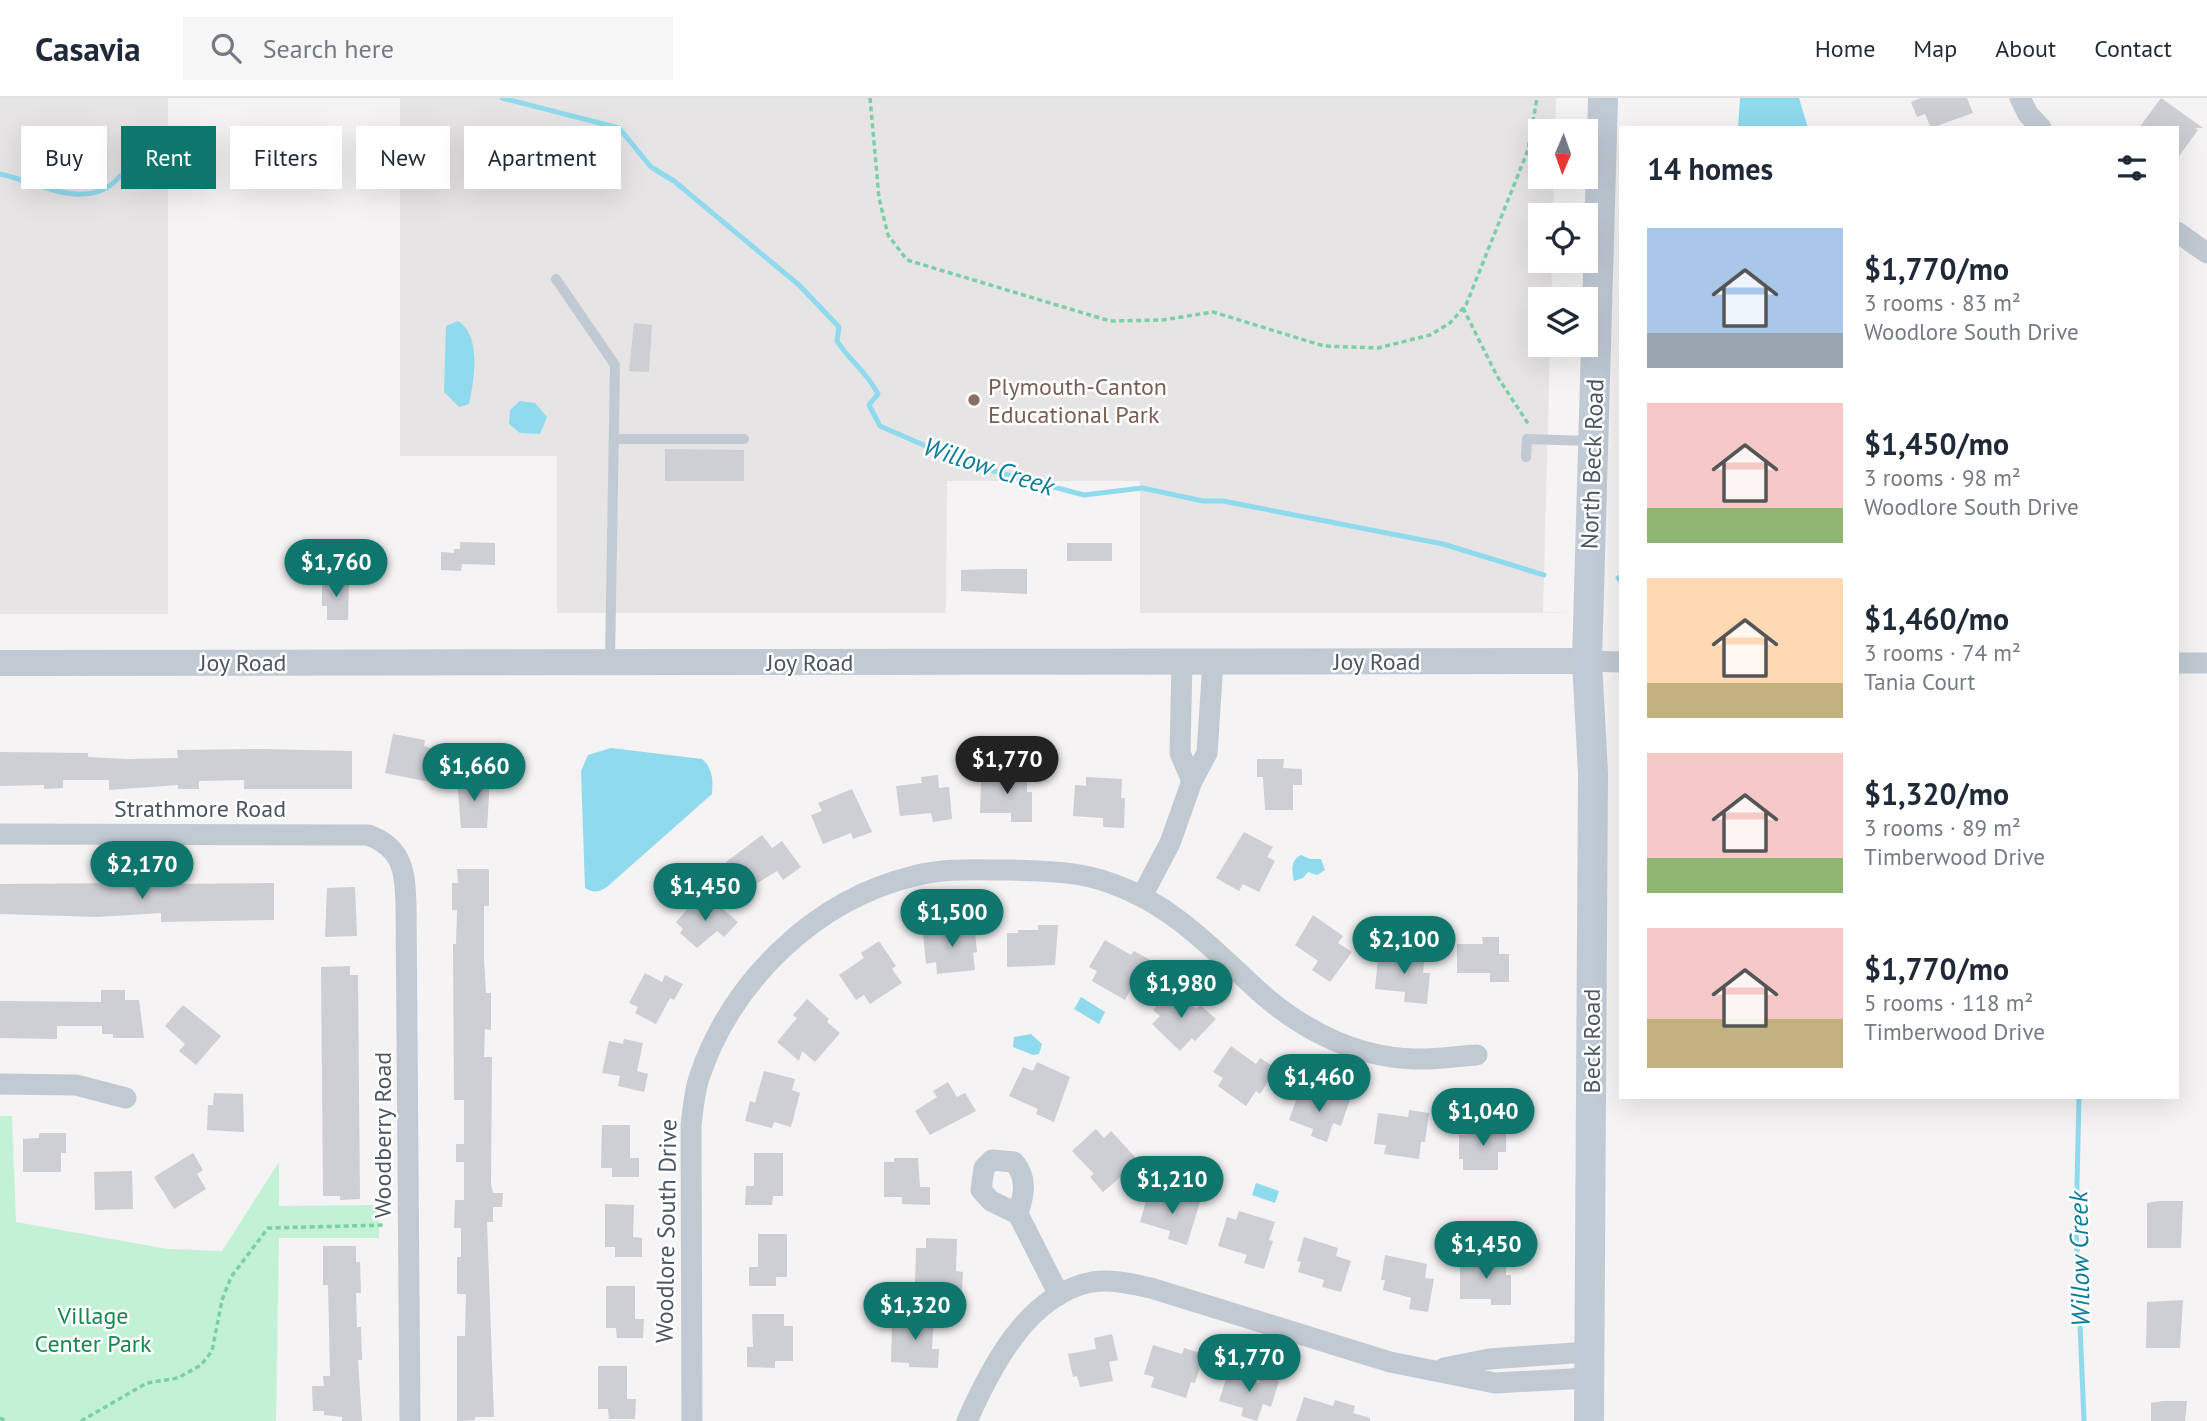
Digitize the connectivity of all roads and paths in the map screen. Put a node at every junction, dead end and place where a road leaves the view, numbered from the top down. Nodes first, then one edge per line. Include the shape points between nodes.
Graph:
1 (870, 98) edge
2 (1537, 98) edge
3 (1603, 98) edge
4 (2020, 98) edge
5 (2039, 126) edge
6 (2179, 233) edge
7 (2207, 253) edge
8 (556, 279) dead end
9 (1463, 308) junction
10 (614, 439) junction
11 (744, 439) dead end
12 (1538, 439) junction
13 (1592, 442) junction
14 (1526, 457) dead end
15 (610, 661) junction
16 (1587, 661) junction
17 (1182, 662) junction
18 (1213, 662) junction
19 (1619, 662) edge
20 (0, 663) edge
21 (2179, 663) edge
22 (2207, 663) edge
23 (1192, 781) junction
24 (0, 834) edge
25 (395, 852) joint
26 (1142, 896) junction
27 (1477, 1055) dead end
28 (0, 1084) edge
29 (125, 1098) dead end
30 (1018, 1214) dead end
31 (386, 1225) dead end
32 (1059, 1294) junction
33 (1588, 1365) junction
34 (0, 1418) edge
35 (6, 1421) edge
36 (81, 1421) edge
37 (410, 1421) edge
38 (692, 1421) edge
39 (967, 1421) edge
40 (1589, 1421) edge

1 - 9 path via 879,198 888,235 907,260 1110,321 1162,320 1213,312 1324,346 1378,348 1430,335
2 - 9 path via 1528,150
3 - 13 main road, North Beck Road
4 - 5 street
6 - 7 street
8 - 10 lane via 615,365
9 - 12 path via 1497,376
10 - 11 lane
10 - 15 lane
12 - 13 lane
12 - 14 lane via 1527,439
13 - 16 main road, North Beck Road
15 - 17 street, Joy Road
15 - 20 street, Joy Road
16 - 18 street, Joy Road
16 - 19 street, Joy Road
16 - 33 main road, Beck Road via 1593,773
17 - 18 street, Joy Road
17 - 23 street via 1180,753
18 - 23 street via 1207,753
21 - 22 street
23 - 26 street via 1170,844
24 - 25 street, Strathmore Road via 368,835
25 - 37 street, Woodberry Road via 404,869 406,907
26 - 27 street, Woodlore South Drive via 1188,926 1276,1005 1317,1033 1358,1049 1414,1059
26 - 38 street, Woodlore South Drive via 1112,883 1060,872 945,871 915,876 832,909 797,936 755,979 713,1041 698,1082 691,1125
28 - 29 street via 76,1085
30 - 32 street
31 - 36 path via 268,1228 231,1277 212,1351 201,1365 178,1378 146,1383
32 - 33 street via 1094,1282 1124,1283 1390,1362 1438,1369 1489,1359
32 - 39 street via 1010,1344
33 - 40 main road, Beck Road
34 - 35 path

